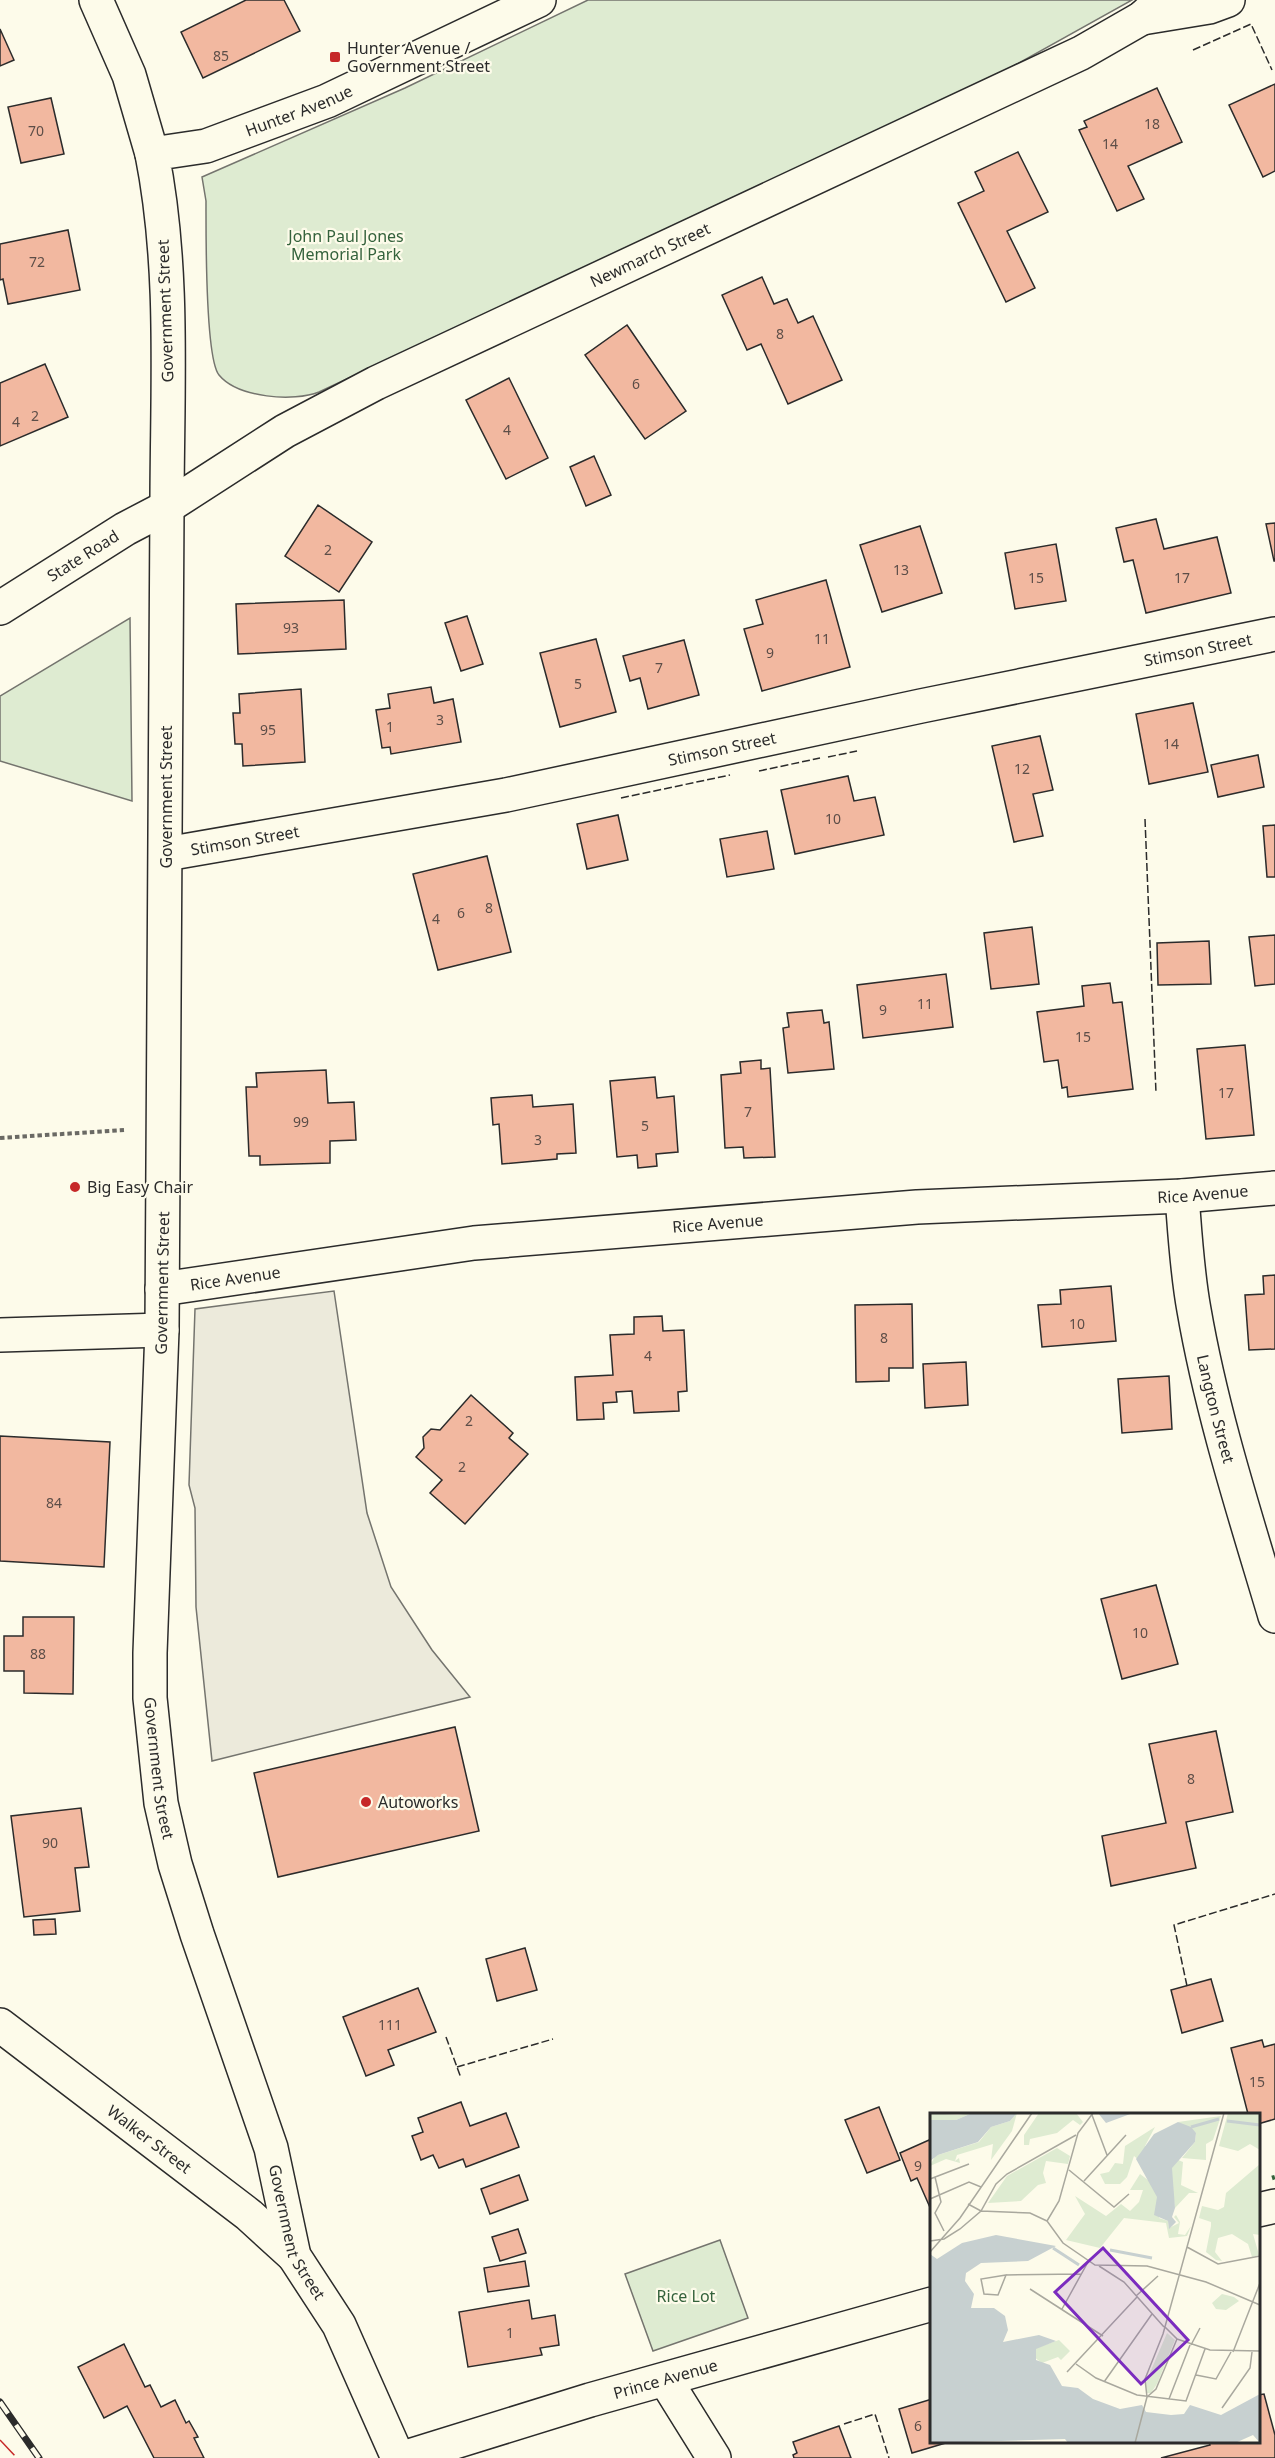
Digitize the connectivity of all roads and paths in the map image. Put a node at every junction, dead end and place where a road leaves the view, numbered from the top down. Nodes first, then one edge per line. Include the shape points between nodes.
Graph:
1 (96, 0) edge
2 (539, 0) edge
3 (1228, 0) edge
4 (1152, 9) edge
5 (152, 154) junction
6 (167, 507) junction
7 (0, 608) edge
8 (1275, 634) edge
9 (166, 854) junction
10 (131, 1129) dead end
11 (0, 1138) edge
12 (1275, 1188) edge
13 (1182, 1196) junction
14 (162, 1288) junction
15 (162, 1330) junction
16 (0, 1335) edge
17 (1275, 1616) edge
18 (0, 2025) edge
19 (1275, 2205) edge
20 (1260, 2209) edge
21 (294, 2256) junction
22 (930, 2305) edge
23 (666, 2381) junction
24 (398, 2458) edge
25 (403, 2458) edge
26 (714, 2458) edge

1 - 5 street, Government Street via 129,75
2 - 5 street, Hunter Avenue via 327,101 206,146
3 - 4 street, Newmarch Street via 1209,7
4 - 6 street, Newmarch Street via 1080,53 376,383 285,431
5 - 6 street, Government Street via 160,197 165,280
6 - 7 street, State Road
6 - 9 street, Government Street
8 - 9 street, Stimson Street via 506,795
9 - 14 street, Government Street
10 - 11 path
12 - 13 street, Rice Avenue
13 - 14 street, Rice Avenue via 917,1207 474,1243
13 - 17 street, Langton Street via 1189,1283 1205,1366
14 - 15 street, Government Street
15 - 16 street
15 - 21 street, Government Street via 150,1653 150,1698 161,1803 197,1934 272,2148
18 - 21 street, Walker Street via 213,2187
19 - 20 street
21 - 24 street, Government Street via 339,2325
22 - 23 street, Prince Avenue
23 - 25 street, Prince Avenue via 590,2400
23 - 26 street

